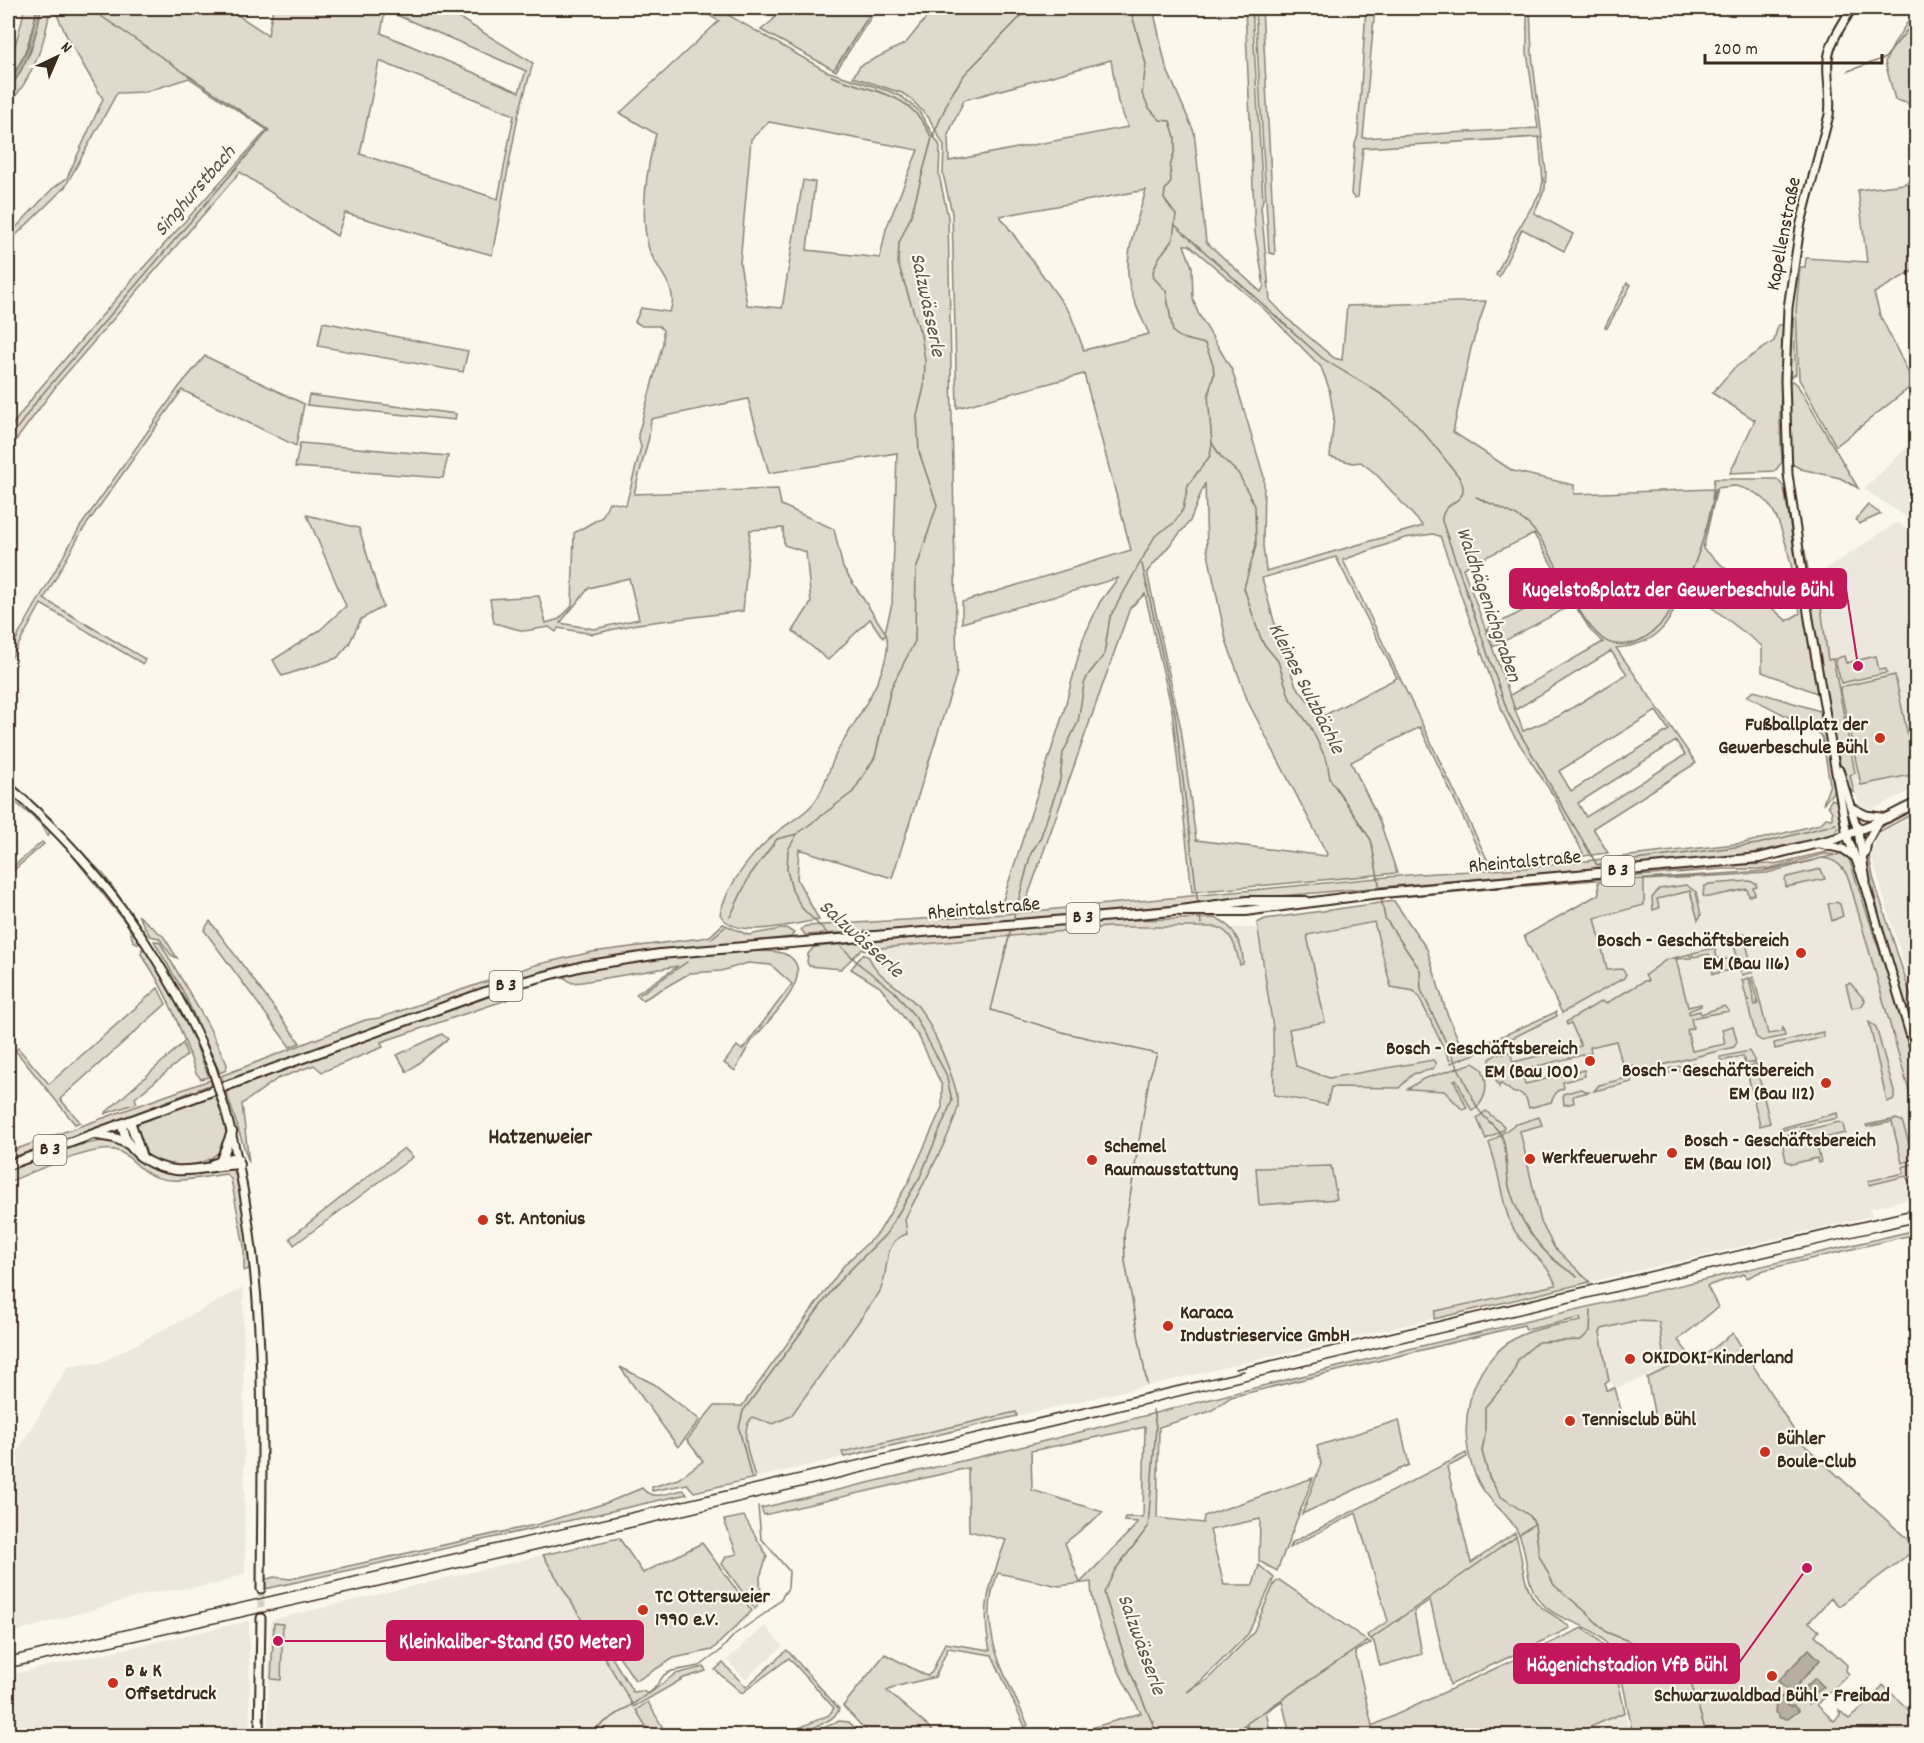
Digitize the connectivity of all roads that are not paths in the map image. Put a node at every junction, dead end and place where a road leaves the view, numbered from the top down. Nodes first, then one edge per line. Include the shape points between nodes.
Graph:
1 (1852, 8) edge
2 (1835, 761) junction
3 (8, 786) edge
4 (1917, 803) edge
5 (1852, 808) junction
6 (1888, 818) junction
7 (1878, 822) junction
8 (1858, 831) junction
9 (1846, 835) junction
10 (1820, 844) junction
11 (1853, 856) junction
12 (1864, 860) junction
13 (1866, 887) junction
14 (1917, 1054) edge
15 (126, 1123) junction
16 (232, 1132) junction
17 (92, 1135) junction
18 (129, 1144) junction
19 (143, 1158) junction
20 (221, 1160) junction
21 (239, 1161) junction
22 (8, 1165) edge
23 (210, 1166) junction
24 (261, 1589) tunnel mouth
25 (261, 1618) tunnel mouth
26 (259, 1736) edge

1 - 2 street, Kapellenstraße via 1836,33 1828,57 1831,103 1793,265 1785,380 1788,474
2 - 5 street
2 - 9 street
3 - 16 street, bridge via 82,857 126,912 175,988 212,1068
4 - 6 main road, Rheintalstraße / B 3
5 - 6 street via 1866,816
5 - 8 street
6 - 7 main road, Rheintalstraße / B 3
7 - 8 main road, Rheintalstraße / B 3
7 - 12 street via 1867,842
8 - 9 main road, Rheintalstraße / B 3
8 - 12 street
9 - 10 main road, Rheintalstraße / B 3
9 - 11 street
10 - 11 street via 1843,849
10 - 15 main road, Rheintalstraße / B 3 via 1759,858 1306,901 1280,899 1190,910 660,954 583,966 420,1015
11 - 13 street
12 - 13 street
13 - 14 street
15 - 17 main road, B 3
15 - 18 main road
15 - 19 main road
16 - 20 main road
16 - 21 street
17 - 18 main road via 109,1136
17 - 22 main road, B 3
18 - 19 main road
19 - 23 main road via 166,1171
20 - 21 main road
20 - 23 main road
21 - 23 main road
21 - 24 street via 257,1292
25 - 26 street

